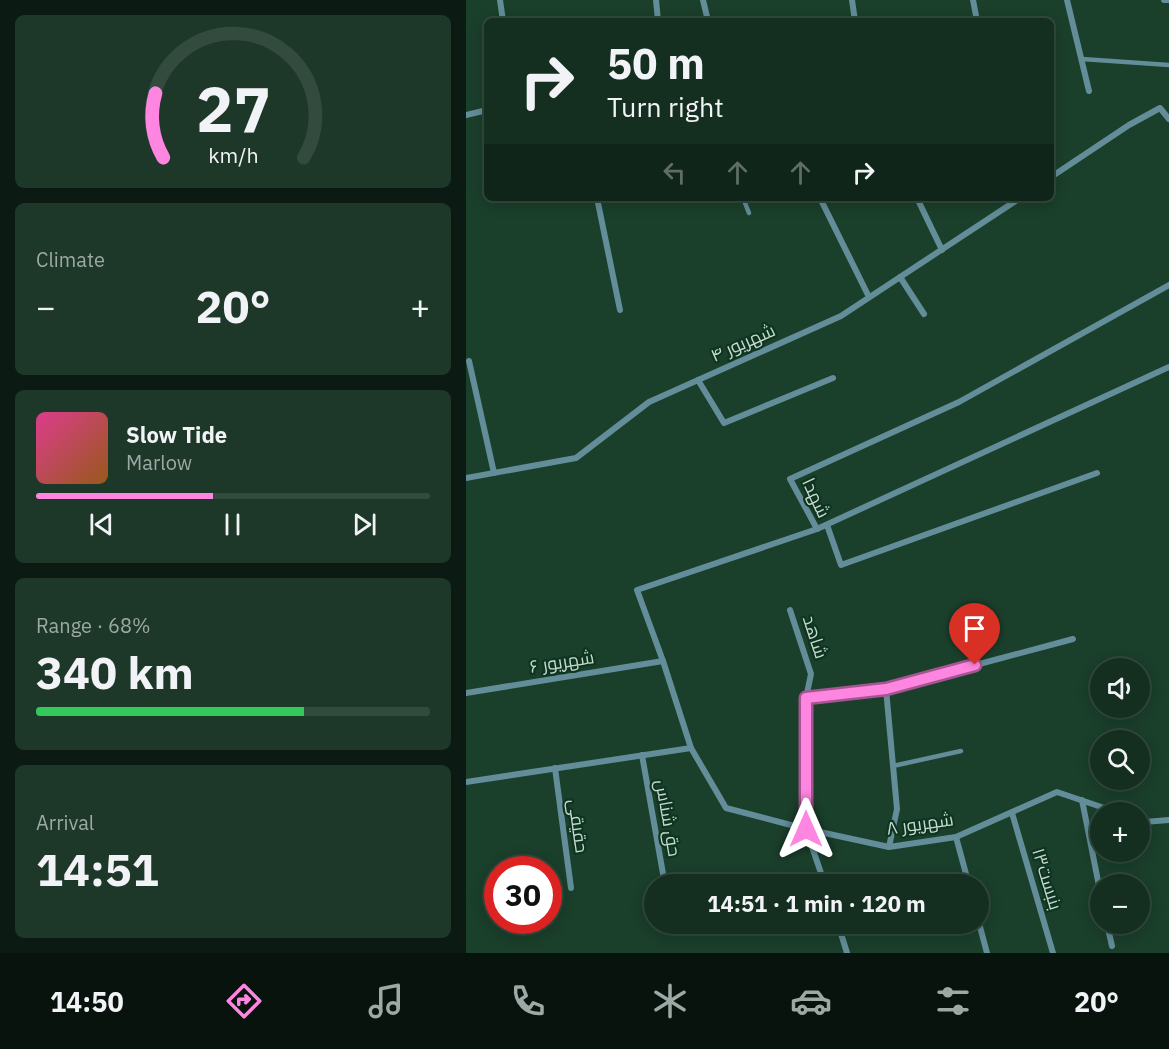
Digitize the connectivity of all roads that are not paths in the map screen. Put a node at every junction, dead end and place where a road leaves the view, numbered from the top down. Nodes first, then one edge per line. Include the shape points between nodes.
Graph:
1 (500, 0) edge
2 (656, 0) edge
3 (703, 0) edge
4 (852, 0) edge
5 (973, 0) edge
6 (1067, 0) edge
7 (1164, 0) edge
8 (1168, 0) edge
9 (503, 18) edge
10 (658, 18) edge
11 (707, 18) edge
12 (855, 18) edge
13 (976, 18) edge
14 (1081, 59) junction
15 (1168, 65) edge
16 (1089, 91) dead end
17 (1168, 105) edge
18 (1160, 108) junction
19 (484, 111) edge
20 (466, 115) edge
21 (1168, 119) edge
22 (1054, 175) edge
23 (598, 201) edge
24 (744, 201) edge
25 (821, 201) edge
26 (918, 201) edge
27 (1016, 201) edge
28 (749, 213) dead end
29 (942, 250) junction
30 (900, 277) junction
31 (1168, 285) edge
32 (869, 297) junction
33 (620, 310) dead end
34 (924, 314) dead end
35 (469, 361) dead end
36 (1168, 367) edge
37 (833, 378) dead end
38 (698, 380) junction
39 (1097, 472) dead end
40 (494, 473) junction
41 (466, 478) edge
42 (827, 525) junction
43 (817, 529) junction
44 (790, 610) dead end
45 (1073, 639) dead end
46 (663, 661) junction
47 (886, 689) junction
48 (466, 693) edge
49 (806, 698) junction
50 (691, 748) junction
51 (961, 751) dead end
52 (642, 755) junction
53 (893, 766) junction
54 (555, 768) junction
55 (466, 782) edge
56 (1082, 800) junction
57 (1090, 803) edge
58 (1012, 813) junction
59 (1168, 820) edge
60 (1150, 822) edge
61 (806, 829) junction
62 (956, 837) junction
63 (889, 847) junction
64 (663, 874) edge
65 (821, 874) edge
66 (966, 874) edge
67 (1097, 874) edge
68 (571, 888) dead end
69 (841, 934) edge
70 (982, 934) edge
71 (1109, 934) edge
72 (1112, 946) dead end
73 (847, 953) edge
74 (987, 953) edge
75 (1053, 953) edge

1 - 9 street
2 - 10 street
3 - 11 street
4 - 12 street
5 - 13 street
6 - 14 street
7 - 8 street
14 - 15 lane
14 - 16 street
17 - 18 lane
18 - 21 street
18 - 22 street
19 - 20 street
23 - 33 street
24 - 28 lane
25 - 32 street
26 - 29 street
27 - 29 street, شهریور ۴
29 - 30 street, شهریور ۴
30 - 32 street, شهریور ۴
30 - 34 street
31 - 43 street, شهدا via 959,402 790,479
32 - 38 street, شهریور ۴ via 841,316
35 - 40 street
36 - 42 street
37 - 38 street via 724,423
38 - 40 street, شهریور ۴ via 649,402 576,458
39 - 42 street via 841,565
40 - 41 street, شهریور ۴
42 - 43 street
43 - 46 street, شهدا via 637,590
44 - 49 street, شاهد via 811,674
45 - 47 street
46 - 48 street, شهریور ۶
46 - 50 street, شهدا
47 - 49 street
47 - 53 street
49 - 61 street, شاهد
50 - 52 street
50 - 61 street, شهریور ۸ via 726,808
51 - 53 lane
52 - 54 street
52 - 64 street, حق شناس
53 - 63 street via 897,809
54 - 55 street
54 - 68 street, حقیقی
56 - 57 street, شهریور ۸
56 - 58 street, شهریور ۸ via 1057,792
56 - 67 street
58 - 62 street, شهریور ۸
58 - 75 street, بنبست۱۳
59 - 60 street
61 - 63 street, شهریور ۸
61 - 65 street, شاهد
62 - 63 street, شهریور ۸
62 - 66 street
69 - 73 street
70 - 74 street
71 - 72 street

